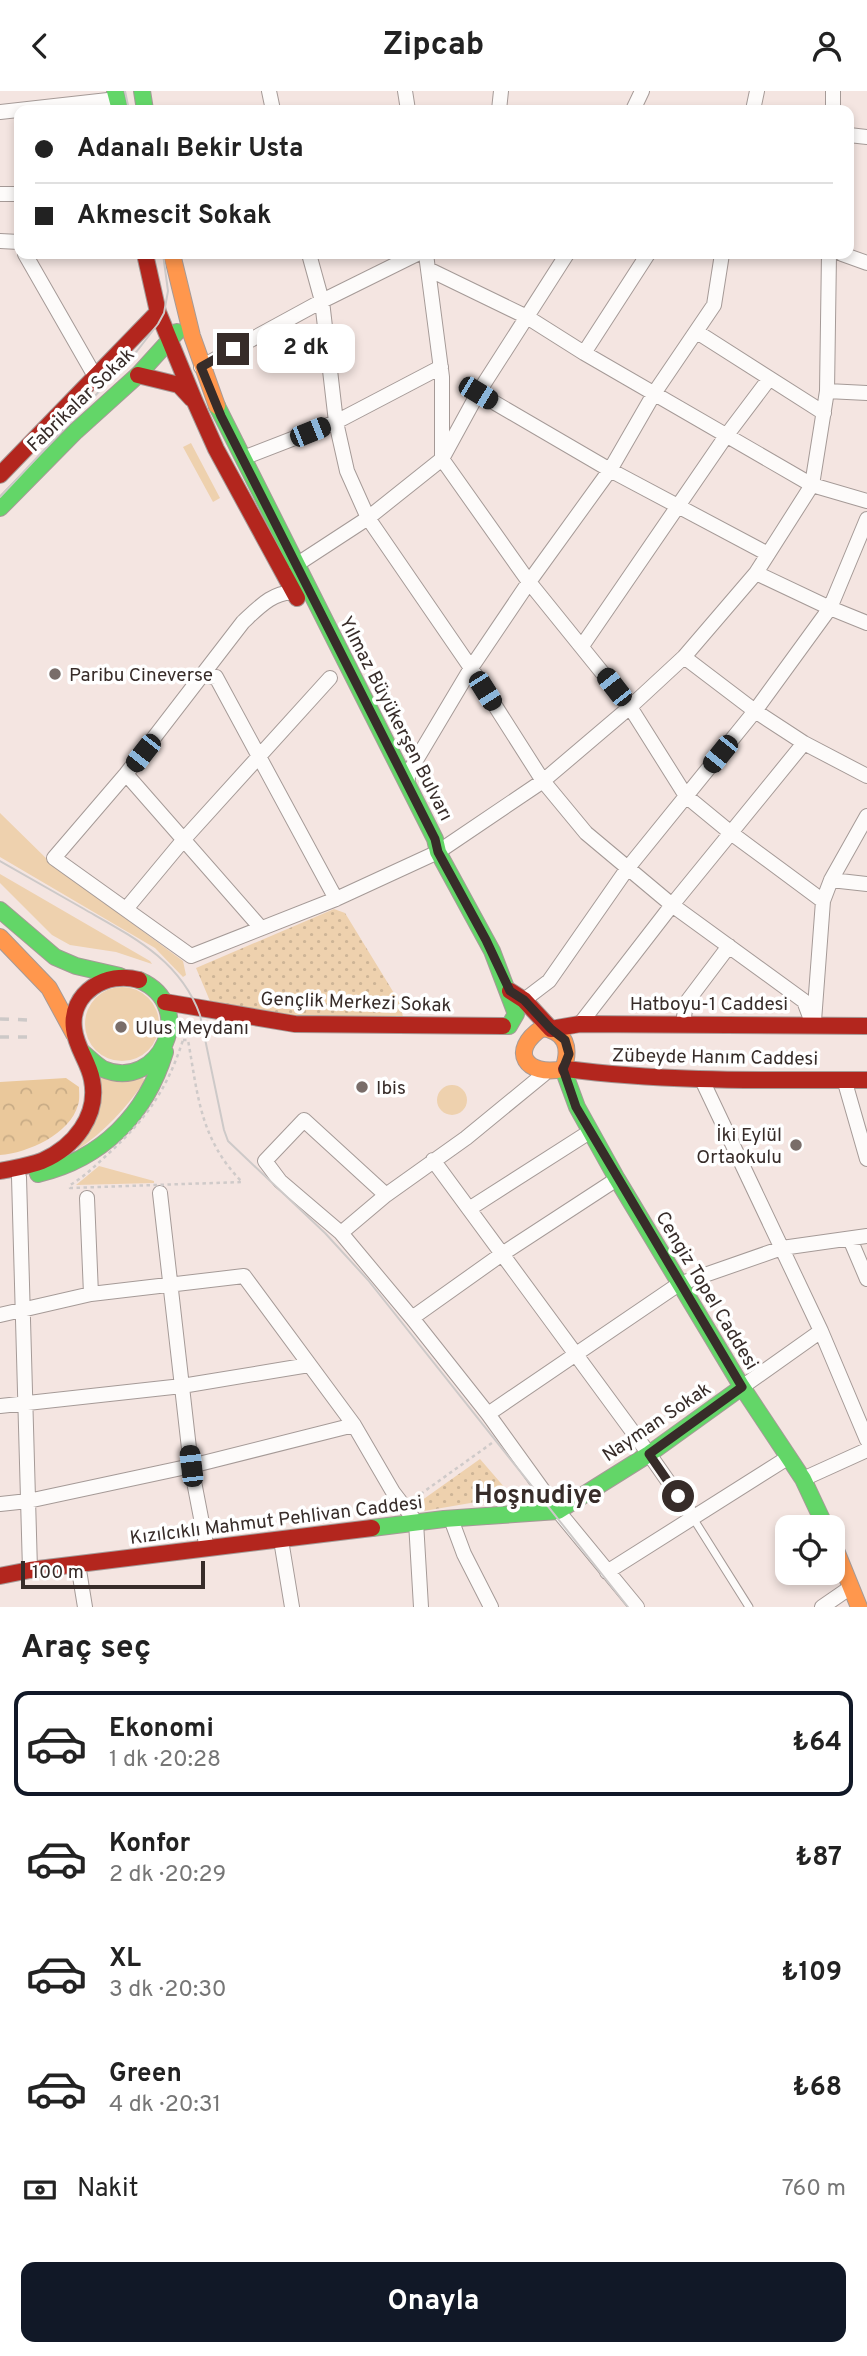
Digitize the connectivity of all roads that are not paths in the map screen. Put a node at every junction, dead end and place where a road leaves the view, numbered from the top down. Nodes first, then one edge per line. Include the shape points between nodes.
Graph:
1 (118, 100) edge
2 (79, 105) edge
3 (28, 259) edge
4 (146, 259) edge
5 (173, 259) edge
6 (310, 259) edge
7 (406, 259) edge
8 (564, 259) edge
9 (645, 259) edge
10 (721, 259) edge
11 (829, 259) edge
12 (427, 261) edge
13 (322, 301) junction
14 (158, 312) junction
15 (185, 315) junction
16 (527, 317) junction
17 (697, 331) junction
18 (169, 341) junction
19 (584, 353) junction
20 (441, 366) junction
21 (201, 367) junction
22 (138, 375) junction
23 (96, 378) junction
24 (769, 379) junction
25 (827, 391) junction
26 (478, 393) junction
27 (654, 393) junction
28 (867, 393) edge
29 (195, 402) junction
30 (824, 413) junction
31 (336, 422) junction
32 (726, 436) junction
33 (243, 459) junction
34 (442, 459) junction
35 (2, 468) edge
36 (610, 470) junction
37 (812, 485) junction
38 (867, 501) edge
39 (679, 507) junction
40 (0, 508) edge
41 (368, 518) junction
42 (867, 519) edge
43 (768, 554) junction
44 (296, 565) junction
45 (756, 573) junction
46 (529, 582) junction
47 (295, 593) junction
48 (830, 608) junction
49 (867, 623) edge
50 (582, 646) junction
51 (684, 657) junction
52 (471, 668) junction
53 (204, 676) junction
54 (330, 678) dead end
55 (630, 707) junction
56 (755, 711) junction
57 (804, 743) junction
58 (258, 758) junction
59 (126, 774) junction
60 (867, 776) edge
61 (543, 781) junction
62 (407, 783) junction
63 (685, 796) junction
64 (867, 817) edge
65 (730, 833) junction
66 (185, 838) junction
67 (438, 852) junction
68 (627, 869) junction
69 (831, 880) junction
70 (867, 884) edge
71 (336, 899) junction
72 (823, 901) junction
73 (672, 905) junction
74 (126, 909) junction
75 (0, 910) edge
76 (261, 928) junction
77 (0, 937) edge
78 (729, 946) junction
79 (123, 976) junction
80 (165, 1002) junction
81 (520, 1021) junction
82 (580, 1024) junction
83 (683, 1024) junction
84 (813, 1024) junction
85 (867, 1026) edge
86 (546, 1028) junction
87 (75, 1036) junction
88 (168, 1041) junction
89 (82, 1052) junction
90 (563, 1069) junction
91 (544, 1074) junction
92 (844, 1079) junction
93 (702, 1080) junction
94 (867, 1080) edge
95 (576, 1107) junction
96 (591, 1131) junction
97 (867, 1159) edge
98 (433, 1160) junction
99 (0, 1173) edge
100 (19, 1177) junction
101 (617, 1179) junction
102 (160, 1193) dead end
103 (386, 1195) junction
104 (87, 1198) dead end
105 (469, 1209) junction
106 (341, 1233) junction
107 (867, 1235) edge
108 (850, 1239) junction
109 (782, 1248) junction
110 (502, 1254) junction
111 (867, 1279) edge
112 (171, 1283) junction
113 (679, 1284) junction
114 (91, 1294) junction
115 (21, 1312) junction
116 (0, 1315) edge
117 (412, 1318) junction
118 (821, 1331) junction
119 (575, 1354) junction
120 (309, 1365) junction
121 (182, 1386) junction
122 (742, 1387) junction
123 (26, 1403) junction
124 (0, 1406) edge
125 (488, 1414) junction
126 (354, 1425) junction
127 (867, 1440) edge
128 (867, 1450) edge
129 (649, 1454) junction
130 (789, 1457) junction
131 (191, 1466) junction
132 (803, 1479) junction
133 (28, 1501) junction
134 (0, 1504) edge
135 (558, 1511) junction
136 (820, 1515) edge
137 (693, 1517) junction
138 (452, 1519) junction
139 (416, 1523) junction
140 (281, 1539) junction
141 (207, 1549) junction
142 (78, 1564) junction
143 (845, 1565) edge
144 (30, 1570) junction
145 (607, 1572) junction
146 (0, 1576) edge
147 (852, 1578) junction
148 (85, 1607) edge
149 (292, 1607) edge
150 (421, 1607) edge
151 (491, 1607) edge
152 (637, 1607) edge
153 (749, 1607) edge
154 (822, 1607) edge
155 (859, 1607) edge

1 - 2 street
3 - 23 street
4 - 14 main road, Yılmaz Büyükerşen Bulvarı
5 - 15 main road, Yılmaz Büyükerşen Bulvarı
6 - 13 street
7 - 13 street
8 - 16 street
9 - 19 street
10 - 17 street via 714,305
11 - 25 street
12 - 16 street
12 - 20 street
13 - 21 street
13 - 31 street
14 - 15 main road
14 - 18 main road, Yılmaz Büyükerşen Bulvarı
14 - 23 main road, Fabrikalar Sokak
15 - 18 main road, Fabrikalar Sokak
15 - 21 main road, Yılmaz Büyükerşen Bulvarı
16 - 19 street
16 - 26 street
17 - 24 street
17 - 27 street
18 - 22 main road, Fabrikalar Sokak
18 - 29 main road, Yılmaz Büyükerşen Bulvarı
19 - 27 street
20 - 31 street
20 - 34 street
21 - 33 main road, Yılmaz Büyükerşen Bulvarı
22 - 29 main road via 179,385
22 - 40 main road, Fabrikalar Sokak
23 - 35 main road, Fabrikalar Sokak
24 - 30 street
24 - 32 street
25 - 28 street
25 - 30 street
26 - 34 street
26 - 36 street
27 - 32 street
27 - 36 street
29 - 47 main road, Yılmaz Büyükerşen Bulvarı
30 - 37 street
31 - 33 street
31 - 41 street via 347,471
32 - 37 street
32 - 39 street
33 - 44 main road, Yılmaz Büyükerşen Bulvarı
34 - 41 street
34 - 46 street
36 - 39 street
36 - 46 street
37 - 38 street
37 - 43 street
39 - 43 street
39 - 50 street
41 - 44 street
41 - 52 street
42 - 48 street
43 - 45 street
44 - 62 main road, Yılmaz Büyükerşen Bulvarı
45 - 48 street
45 - 51 street
46 - 50 street
46 - 52 street
47 - 53 street via 266,601 243,622
47 - 67 main road, Yılmaz Büyükerşen Bulvarı via 424,842
48 - 49 street
48 - 56 street
50 - 55 street
51 - 55 street
51 - 56 street
52 - 61 street
52 - 62 street via 409,772
53 - 58 street via 216,677
53 - 59 street via 189,686
54 - 58 street
55 - 61 street
55 - 63 street
56 - 57 street
56 - 63 street
57 - 60 street
57 - 65 street
58 - 66 street
58 - 71 street
59 - 66 street
59 - 74 street via 54,858
61 - 67 street
61 - 68 street via 586,833
62 - 67 main road, Yılmaz Büyükerşen Bulvarı
63 - 65 street
63 - 68 street
64 - 69 street
65 - 72 street
65 - 73 street
66 - 74 street
66 - 76 street
67 - 71 street
67 - 81 main road via 486,940
68 - 73 street
68 - 81 street
69 - 70 street
69 - 72 street
71 - 76 street
72 - 84 street
73 - 78 street
73 - 82 street
74 - 76 street via 191,956
75 - 79 main road via 55,957
77 - 87 main road via 49,988
78 - 83 street via 686,1003
78 - 84 street via 804,1001
79 - 80 main road via 147,983
79 - 87 main road via 101,981 84,994 75,1014
80 - 81 main road, Gençlik Merkezi Sokak via 295,1024
80 - 88 main road via 170,1021
81 - 86 main road
81 - 86 main road
81 - 91 main road via 526,1061
82 - 83 main road, Hatboyu-1 Caddesi
82 - 86 main road, Hatboyu-1 Caddesi
83 - 84 main road, Hatboyu-1 Caddesi
84 - 85 main road, Hatboyu-1 Caddesi
86 - 90 main road, Cengiz Topel Caddesi via 561,1035 568,1047
87 - 89 main road
88 - 89 main road via 154,1061 132,1072 101,1068
88 - 100 main road via 151,1090 119,1130 82,1159 46,1173
89 - 99 main road via 94,1093 81,1132 58,1153
90 - 91 main road
90 - 93 main road, Zübeyde Hanım Caddesi
90 - 95 main road, Cengiz Topel Caddesi
91 - 95 main road
91 - 98 street
92 - 93 main road, Zübeyde Hanım Caddesi
92 - 94 main road, Zübeyde Hanım Caddesi
92 - 97 street
93 - 109 street
95 - 96 main road, Cengiz Topel Caddesi
96 - 101 main road, Cengiz Topel Caddesi
96 - 105 street
98 - 103 street
98 - 105 street
99 - 100 main road
100 - 115 street
101 - 110 street
101 - 113 main road, Cengiz Topel Caddesi
102 - 112 street
103 - 106 street
103 - 106 street via 304,1120 265,1161 280,1181
104 - 114 street
105 - 110 street
106 - 117 street
107 - 108 street
108 - 109 street
108 - 111 street
109 - 113 street
109 - 118 street
110 - 117 street
110 - 119 street
112 - 114 street
112 - 120 street via 244,1276
112 - 121 street
113 - 119 street
113 - 122 main road, Cengiz Topel Caddesi
114 - 115 street
115 - 116 street
115 - 123 street
117 - 125 street
118 - 122 street
118 - 127 street
119 - 125 street
119 - 129 street
120 - 121 street
120 - 126 street
121 - 123 street
121 - 131 street
122 - 129 main road, Nayman Sokak
122 - 130 main road, Cengiz Topel Caddesi
123 - 124 street
123 - 133 street
125 - 135 street
126 - 131 street
126 - 139 street
128 - 132 street
129 - 135 main road, Nayman Sokak
129 - 137 street
130 - 132 main road, Cengiz Topel Caddesi
130 - 137 street
131 - 133 street
131 - 141 street
132 - 136 main road, Cengiz Topel Caddesi
133 - 134 street
133 - 144 street
135 - 138 main road, Kızılcıklı Mahmut Pehlivan Caddesi
135 - 145 street
137 - 145 street
137 - 153 lane
138 - 139 main road, Kızılcıklı Mahmut Pehlivan Caddesi
138 - 151 street
139 - 140 main road, Kızılcıklı Mahmut Pehlivan Caddesi
139 - 150 street
140 - 141 main road, Kızılcıklı Mahmut Pehlivan Caddesi
140 - 149 street
141 - 142 main road, Kızılcıklı Mahmut Pehlivan Caddesi
142 - 144 main road, Kızılcıklı Mahmut Pehlivan Caddesi
142 - 148 street
143 - 147 main road
144 - 146 main road, Kızılcıklı Mahmut Pehlivan Caddesi
145 - 152 street
147 - 154 street
147 - 155 main road

